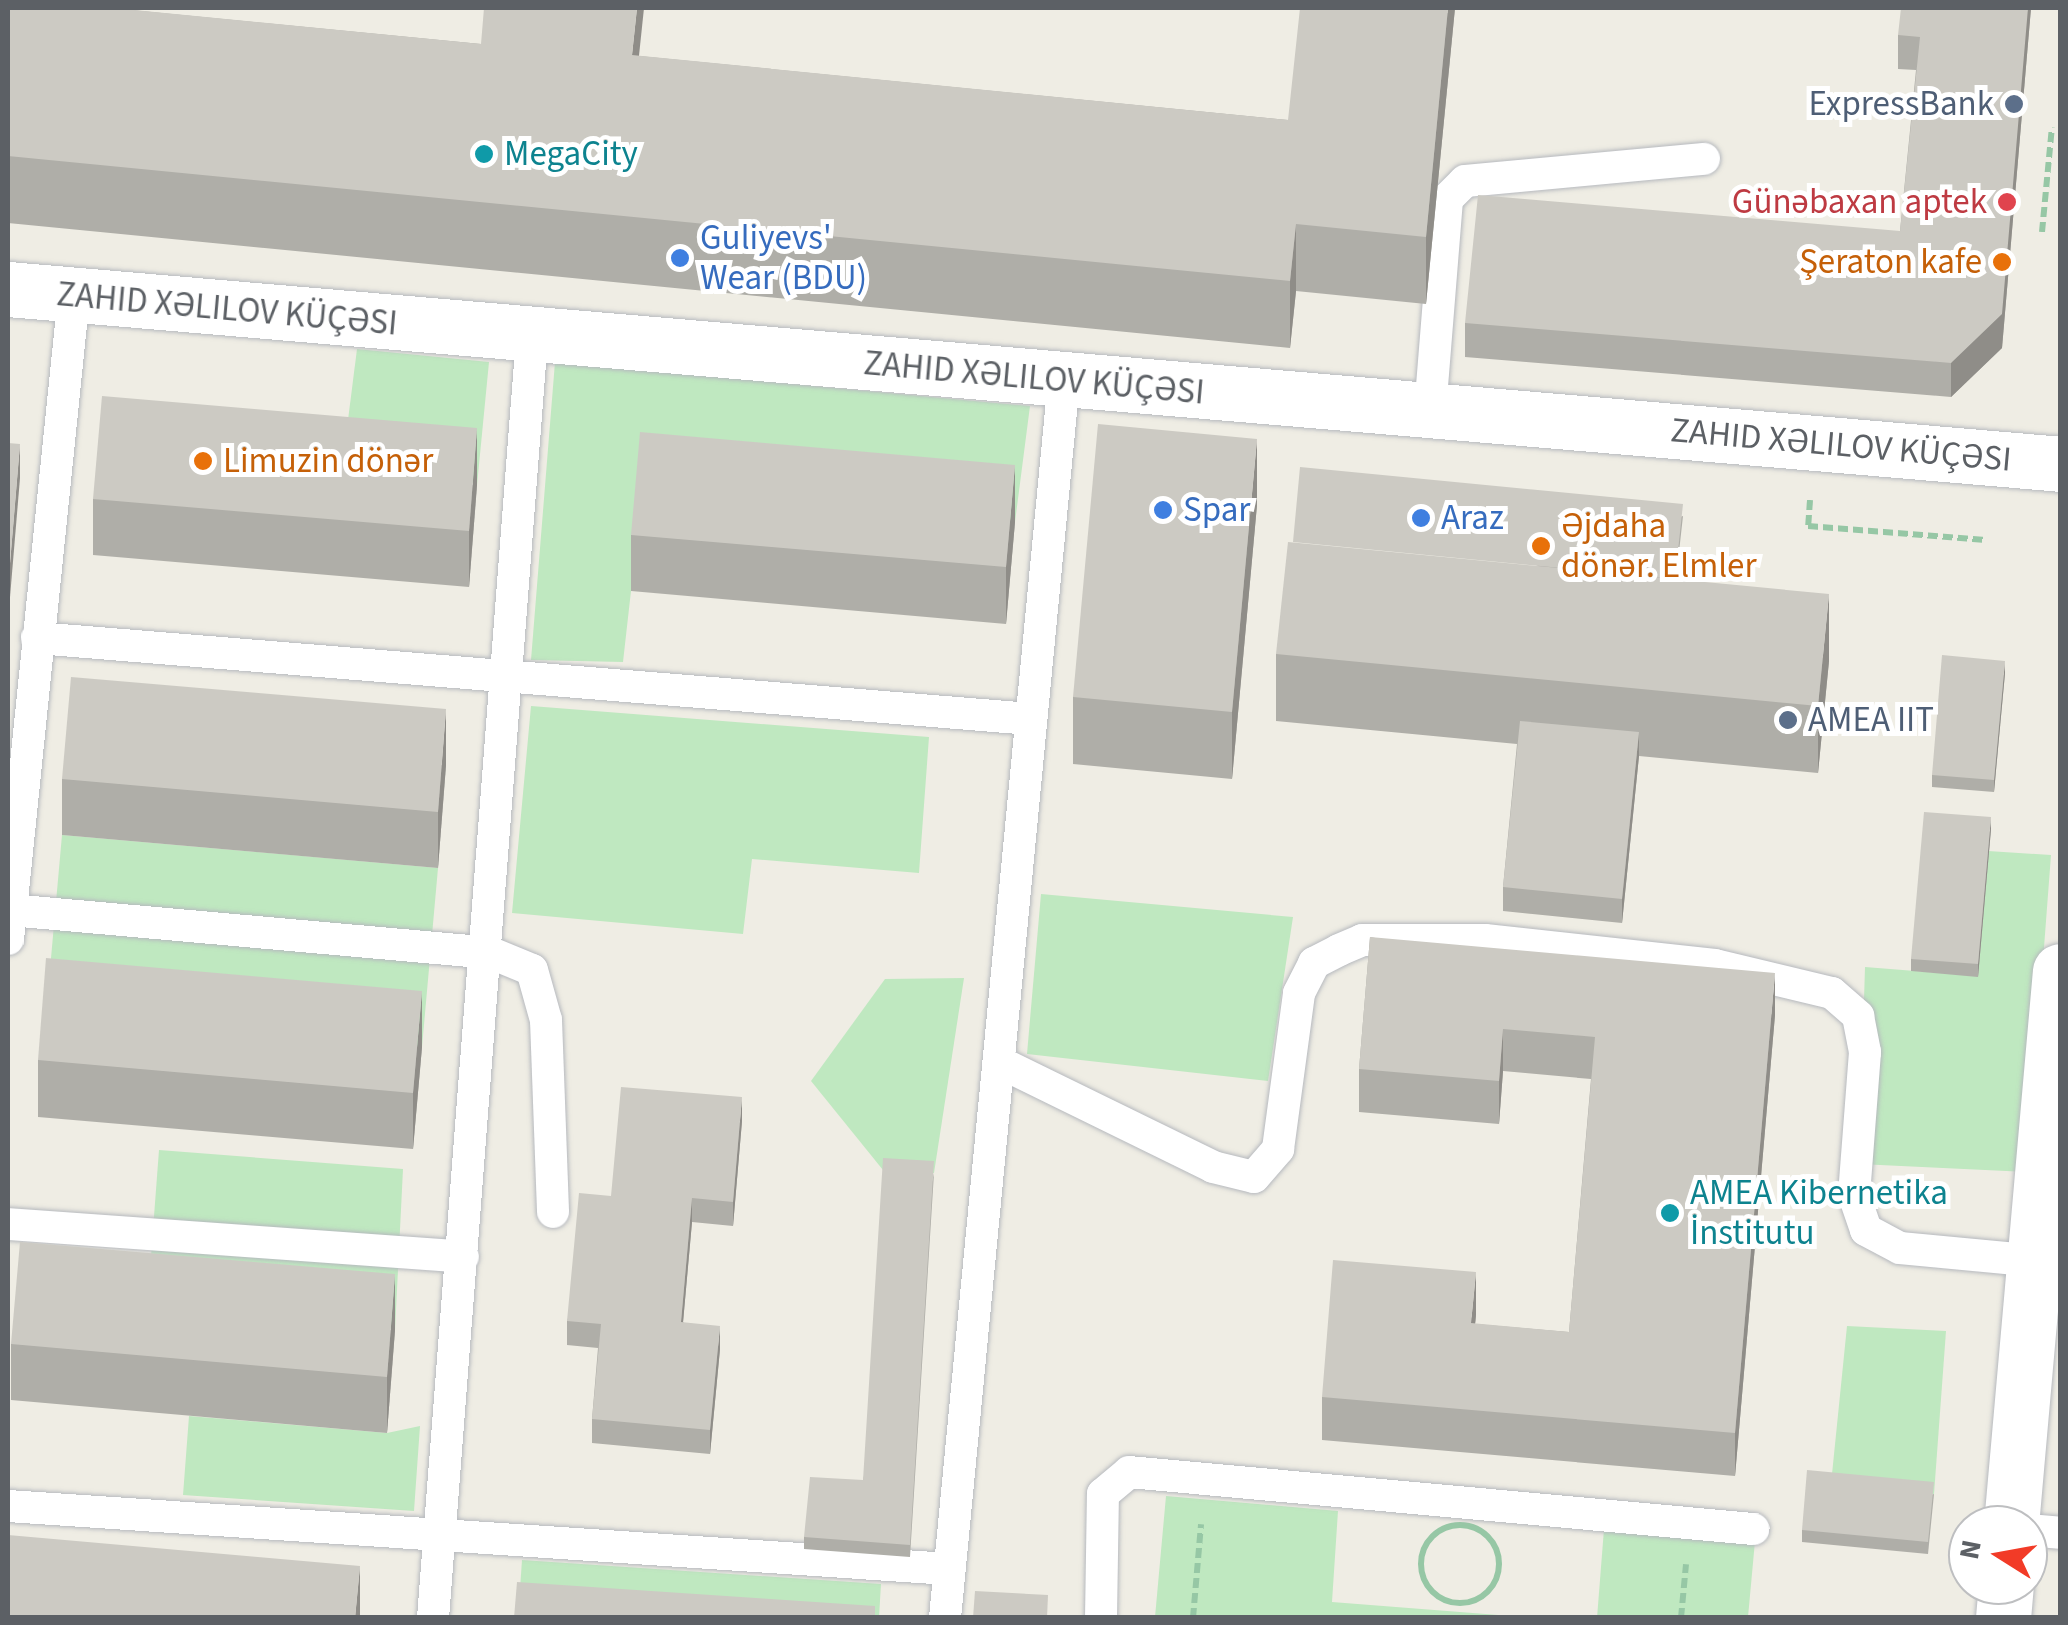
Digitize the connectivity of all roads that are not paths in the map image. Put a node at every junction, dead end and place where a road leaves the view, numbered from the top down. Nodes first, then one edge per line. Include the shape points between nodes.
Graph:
1 (1704, 159) dead end
2 (8, 289) edge
3 (74, 295) junction
4 (532, 336) junction
5 (1064, 380) junction
6 (1430, 411) junction
7 (2060, 464) edge
8 (37, 638) junction
9 (508, 679) junction
10 (1031, 719) junction
11 (9, 925) edge
12 (490, 953) junction
13 (2060, 971) edge
14 (999, 1062) junction
15 (553, 1212) dead end
16 (8, 1224) edge
17 (463, 1257) junction
18 (2037, 1261) junction
19 (2013, 1505) edge
20 (8, 1506) edge
21 (1753, 1529) dead end
22 (440, 1534) junction
23 (950, 1570) junction
24 (433, 1618) edge
25 (945, 1618) edge
26 (1101, 1618) edge

1 - 6 lane via 1465,181 1447,198
2 - 3 street, ZAHID XƏLILOV KÜÇƏSI
3 - 4 street, ZAHID XƏLILOV KÜÇƏSI
3 - 8 lane
4 - 5 street, ZAHID XƏLILOV KÜÇƏSI
4 - 9 lane
5 - 6 street, ZAHID XƏLILOV KÜÇƏSI
5 - 10 lane
6 - 7 street, ZAHID XƏLILOV KÜÇƏSI
8 - 9 lane
8 - 11 lane
9 - 10 lane
9 - 12 lane
10 - 14 lane
11 - 12 lane
12 - 15 lane via 532,970 546,1020
12 - 17 lane
13 - 18 street
14 - 18 lane via 1212,1167 1254,1177 1278,1150 1300,993 1314,964 1339,950 1362,940 1485,940 1715,964 1832,993 1858,1016 1865,1052 1854,1196 1866,1230 1900,1248
14 - 23 lane
16 - 17 lane
17 - 22 lane
18 - 19 street
20 - 22 lane
21 - 26 lane via 1129,1472 1102,1494
22 - 23 lane
22 - 24 lane
23 - 25 lane

